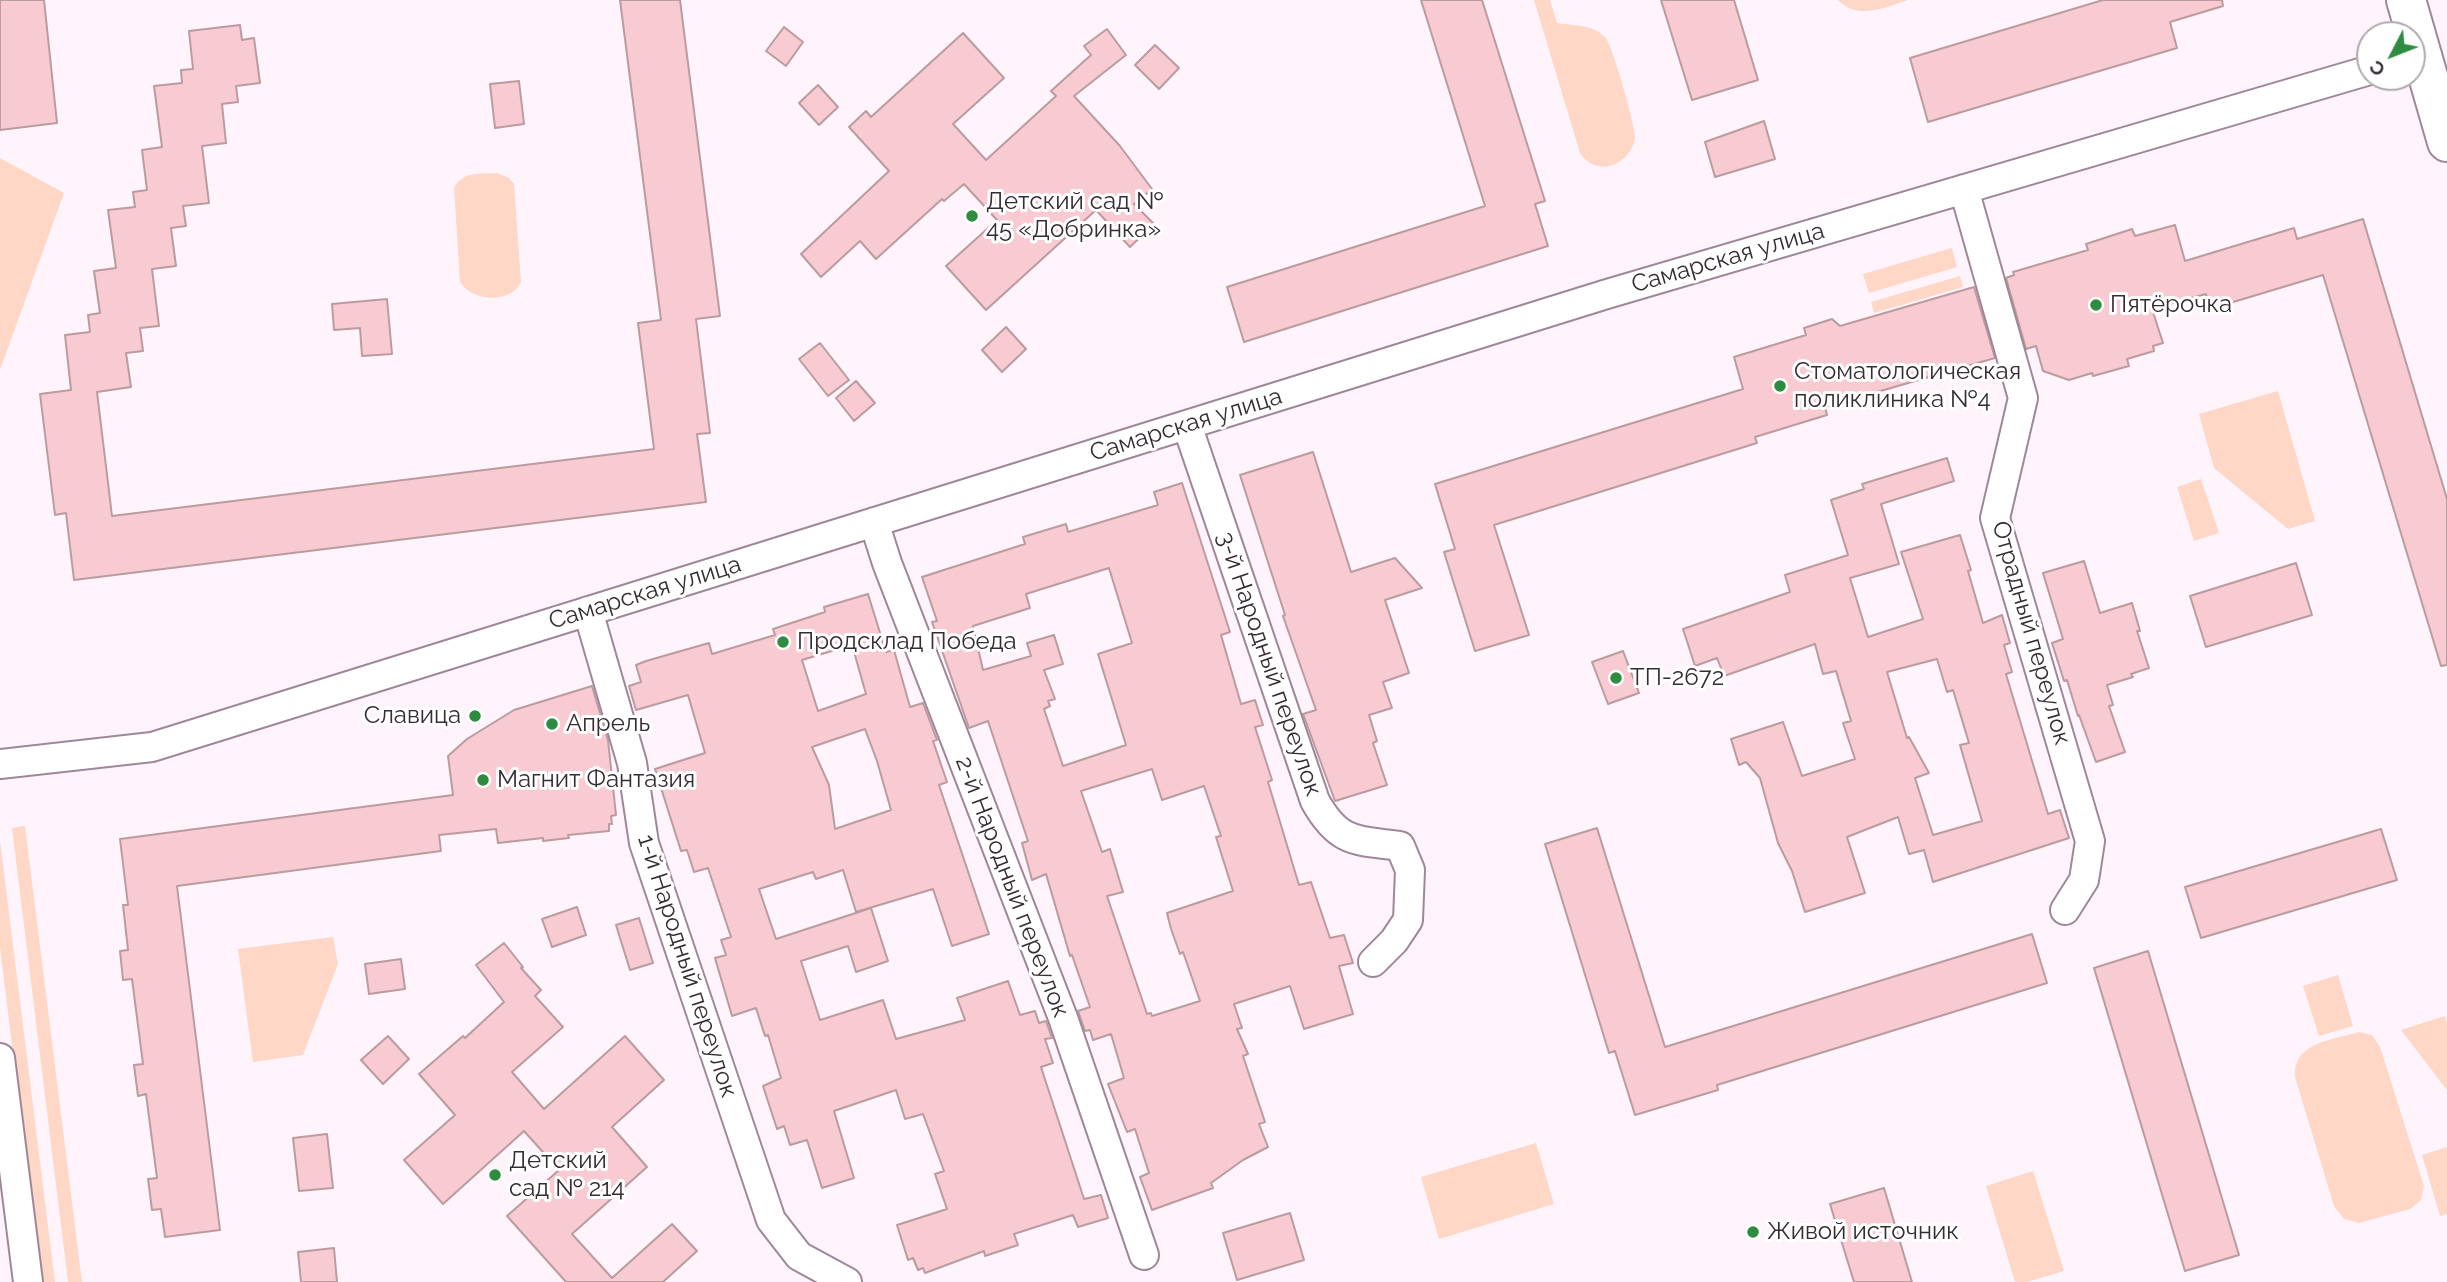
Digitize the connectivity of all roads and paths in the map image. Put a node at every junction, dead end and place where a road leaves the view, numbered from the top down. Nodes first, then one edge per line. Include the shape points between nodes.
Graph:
1 (2406, 0) edge
2 (2427, 53) edge
3 (2356, 74) edge
4 (2447, 142) edge
5 (1964, 189) junction
6 (1186, 425) junction
7 (874, 522) junction
8 (588, 611) junction
9 (0, 764) edge
10 (2065, 910) dead end
11 (1373, 962) dead end
12 (0, 1058) edge
13 (1144, 1255) dead end
14 (28, 1282) edge
15 (847, 1282) edge

1 - 2 street
2 - 4 street
3 - 5 street, Самарская улица
5 - 6 street, Самарская улица
5 - 10 street, Отрадный переулок via 2023,398 1995,518 2090,841 2084,880
6 - 7 street, Самарская улица
6 - 11 street, 3-й Народный переулок via 1315,801 1337,832 1355,840 1400,846 1410,870 1408,919
7 - 8 street, Самарская улица
7 - 13 street, 2-й Народный переулок via 1063,1018
8 - 9 street, Самарская улица via 152,747
8 - 15 street, 1-й Народный переулок via 632,762 644,843 771,1220 799,1256
12 - 14 street

